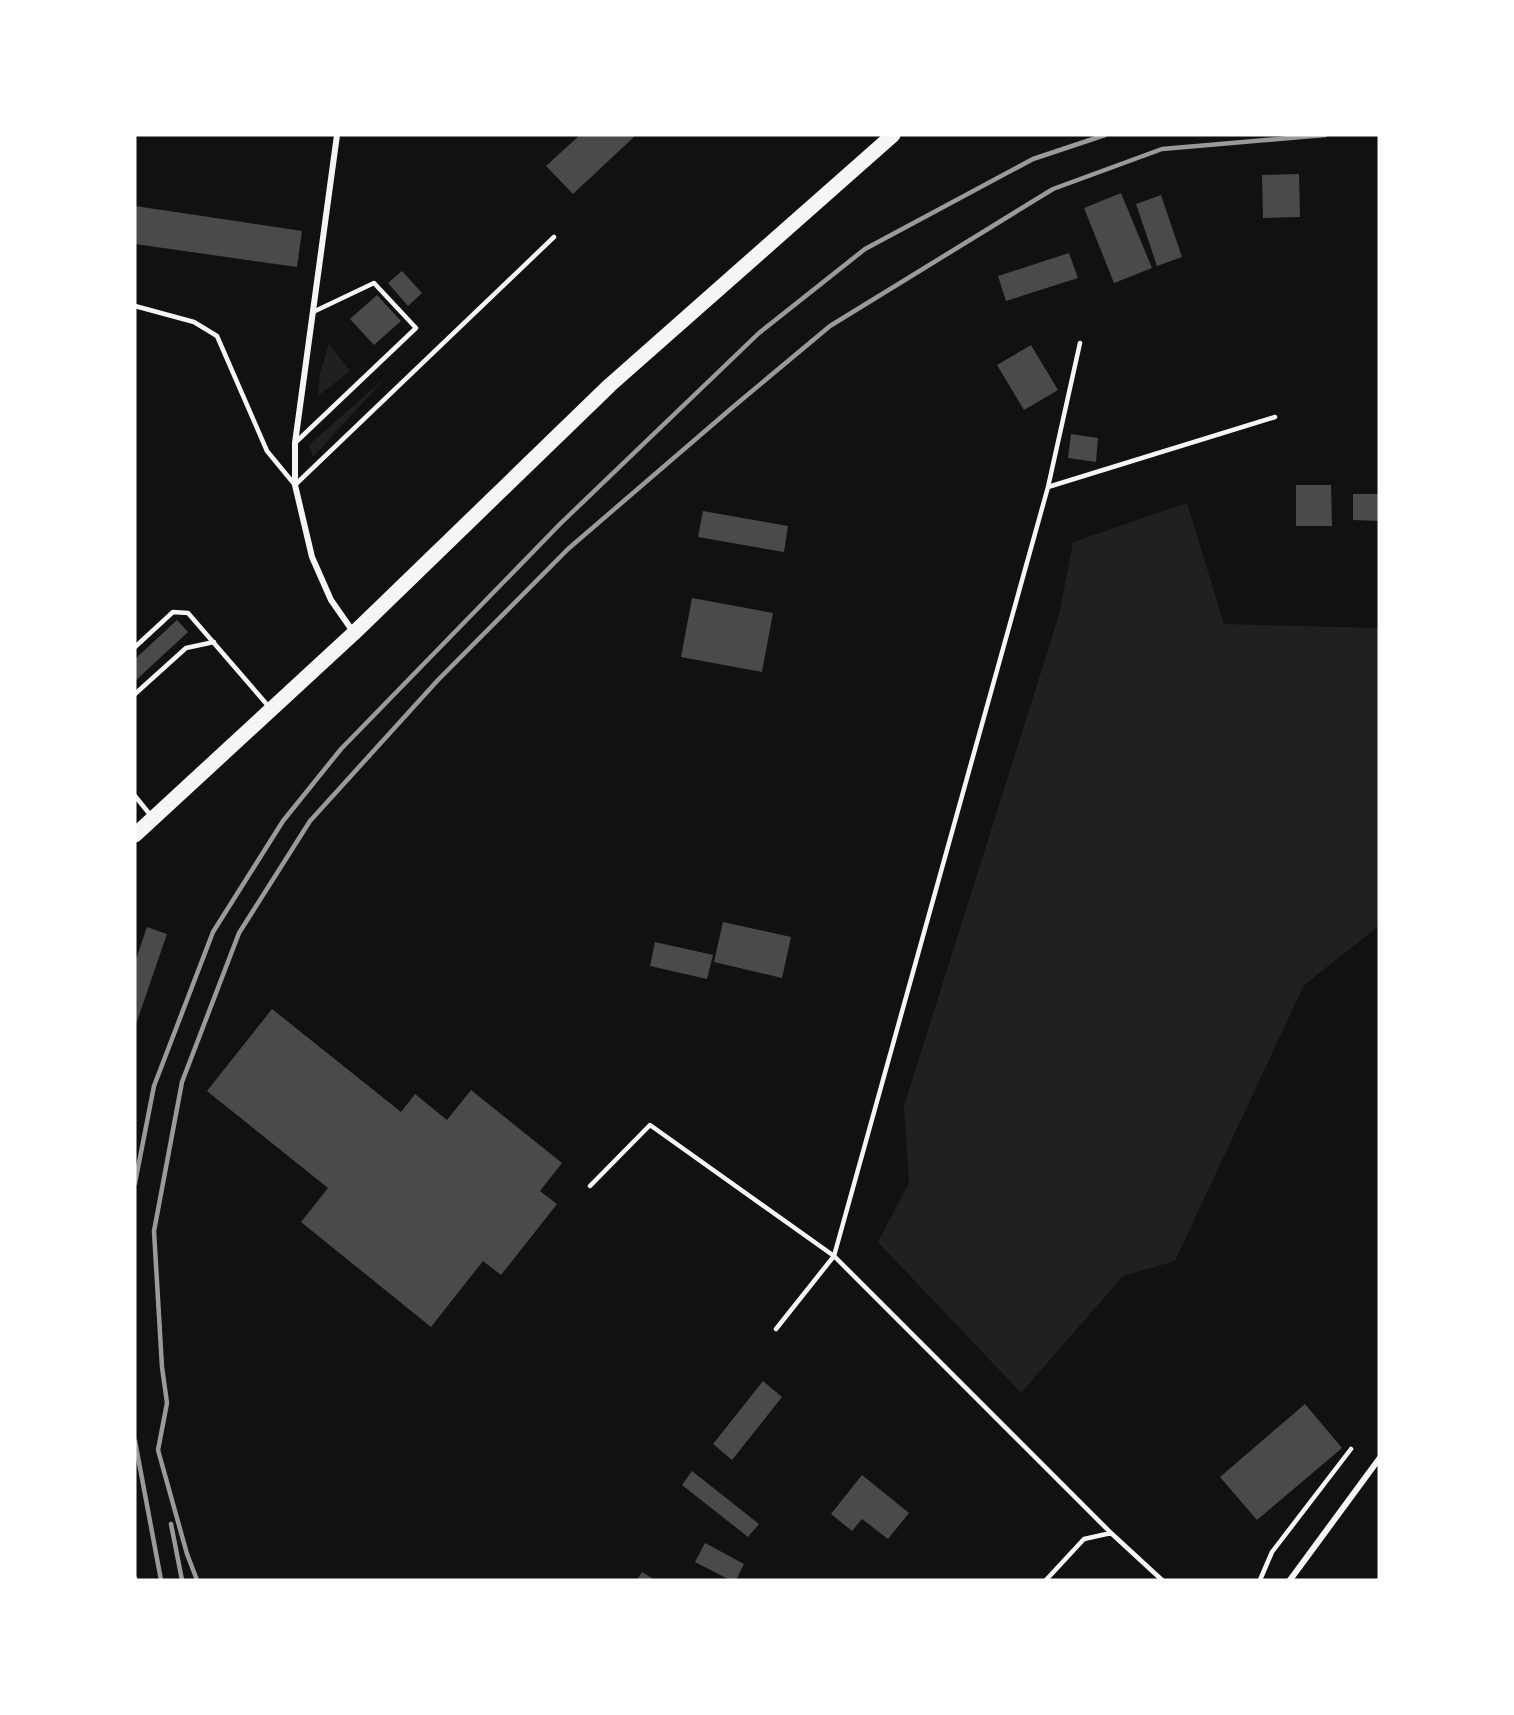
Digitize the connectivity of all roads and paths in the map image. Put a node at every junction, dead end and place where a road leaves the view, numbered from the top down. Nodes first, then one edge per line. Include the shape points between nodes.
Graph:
1 (337, 135) edge
2 (893, 135) edge
3 (554, 237) dead end
4 (135, 306) edge
5 (313, 312) junction
6 (1080, 343) dead end
7 (1275, 417) dead end
8 (295, 443) junction
9 (295, 485) junction
10 (1048, 487) junction
11 (354, 633) junction
12 (214, 642) junction
13 (135, 647) edge
14 (135, 694) edge
15 (272, 710) junction
16 (135, 796) edge
17 (153, 818) junction
18 (135, 835) edge
19 (590, 1186) dead end
20 (834, 1256) junction
21 (776, 1329) dead end
22 (1351, 1449) dead end
23 (1379, 1459) edge
24 (1111, 1533) junction
25 (1046, 1580) edge
26 (1162, 1580) edge
27 (1260, 1580) edge
28 (1290, 1580) edge

1 - 5 street
2 - 11 main road via 610,385
3 - 9 lane
4 - 9 lane via 194,322 217,336 267,451
5 - 8 street
5 - 8 lane via 374,283 416,328
6 - 10 lane
7 - 10 lane
8 - 9 street
9 - 11 street via 312,557 331,600
10 - 20 lane
11 - 15 main road
12 - 13 lane via 188,613 173,612
12 - 14 lane via 186,648
12 - 15 lane
15 - 17 main road
16 - 17 lane
17 - 18 main road
19 - 20 lane via 650,1125
20 - 21 lane
20 - 24 lane
22 - 27 lane via 1272,1552
23 - 28 street
24 - 25 lane via 1084,1539
24 - 26 lane

